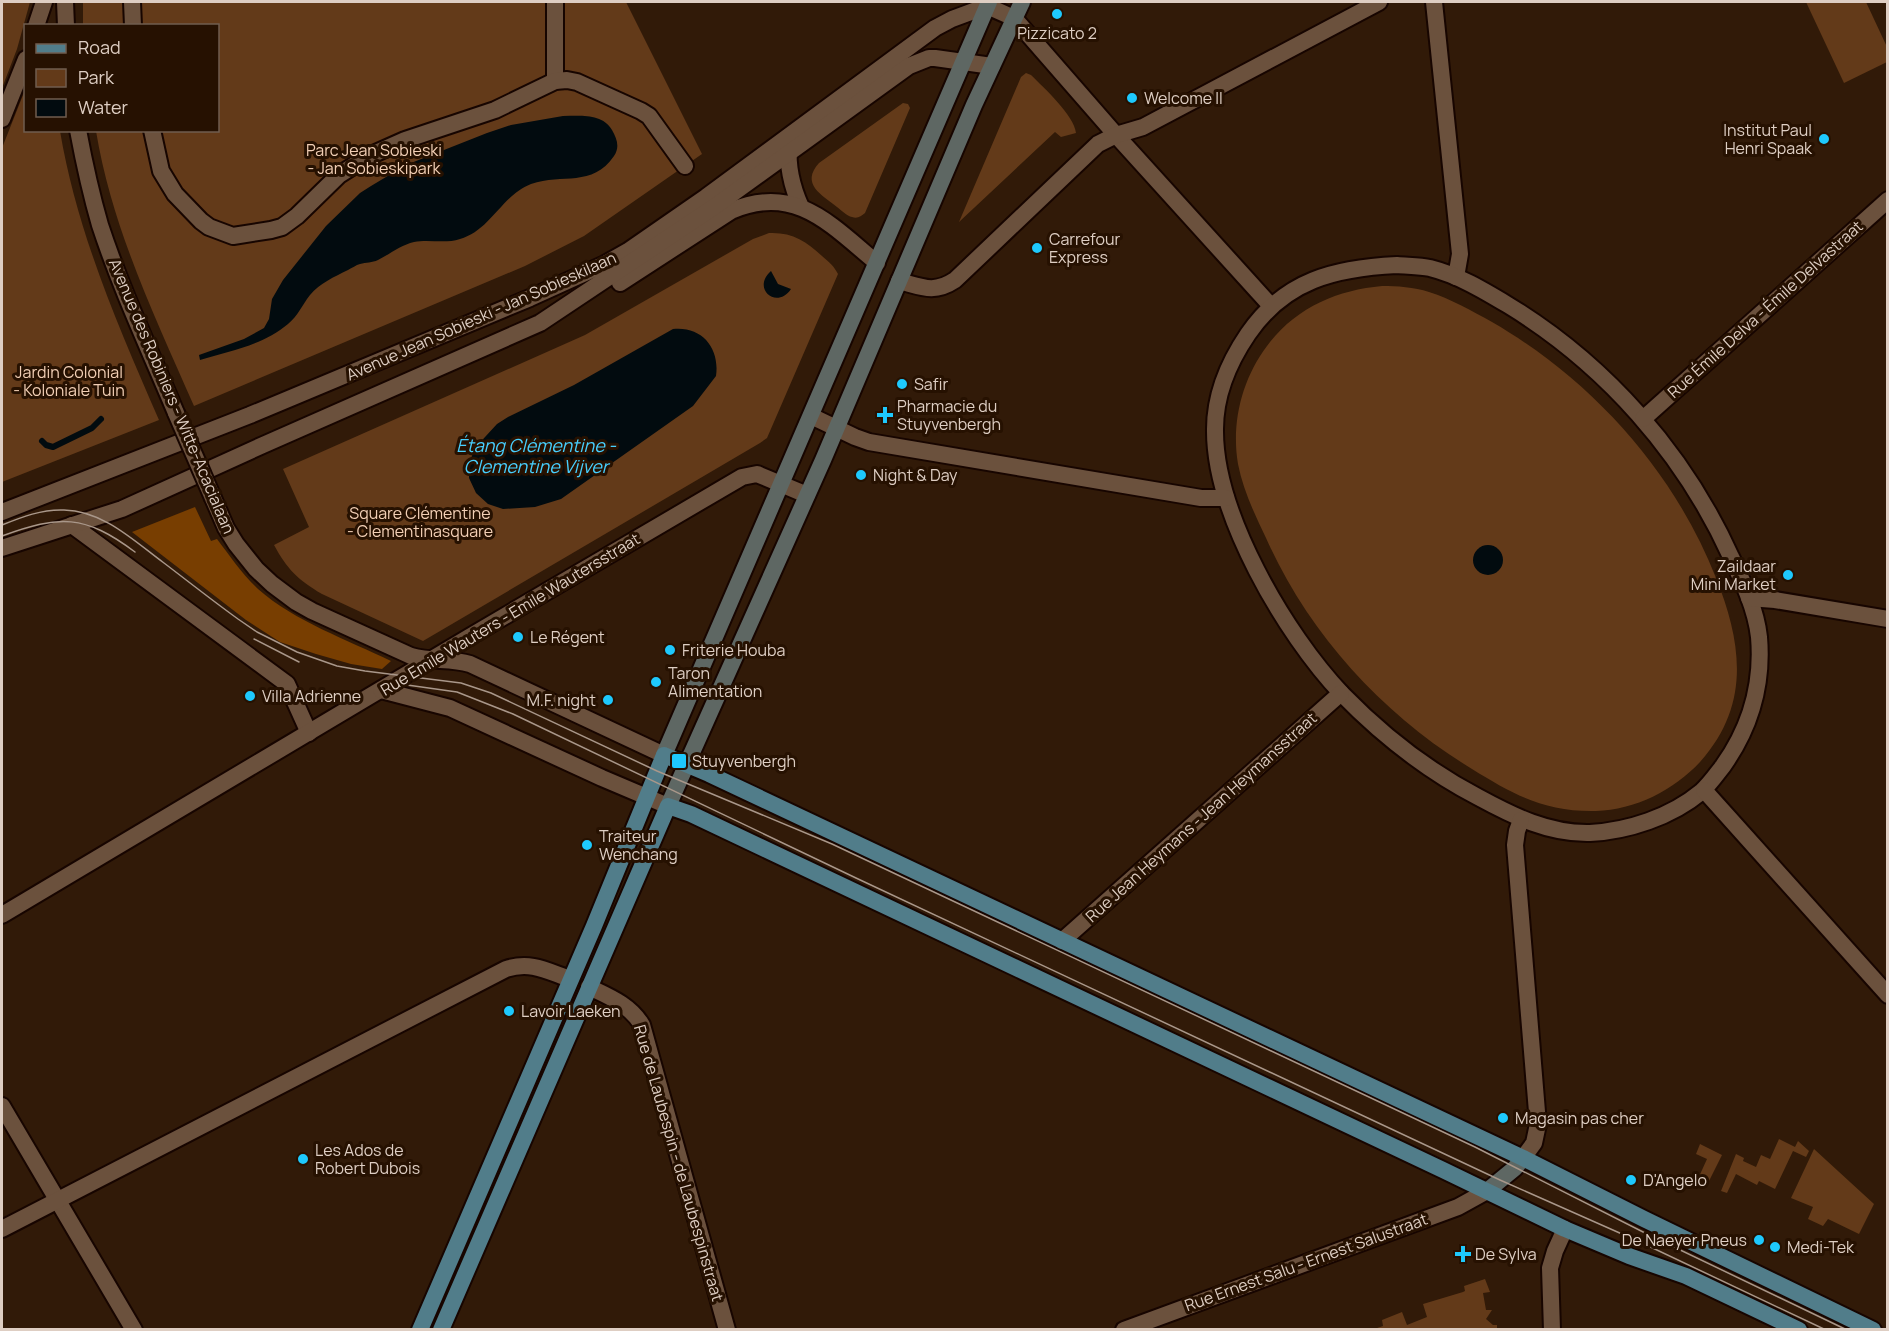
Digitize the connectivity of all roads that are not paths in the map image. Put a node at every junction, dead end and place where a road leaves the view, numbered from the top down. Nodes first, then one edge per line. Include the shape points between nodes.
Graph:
1 (44, 2) edge
2 (65, 2) edge
3 (132, 2) edge
4 (555, 2) edge
5 (1022, 2) edge
6 (1379, 2) edge
7 (1434, 2) edge
8 (988, 4) edge
9 (1014, 18) junction
10 (37, 24) edge
11 (66, 24) edge
12 (134, 24) edge
13 (963, 62) junction
14 (24, 64) edge
15 (992, 66) junction
16 (555, 81) junction
17 (2, 119) edge
18 (78, 132) edge
19 (152, 132) edge
20 (790, 135) junction
21 (1116, 135) junction
22 (789, 152) junction
23 (685, 166) dead end
24 (1887, 200) edge
25 (801, 207) junction
26 (877, 263) junction
27 (1456, 277) junction
28 (899, 281) junction
29 (1271, 306) junction
30 (553, 314) junction
31 (811, 416) junction
32 (1643, 419) junction
33 (836, 428) junction
34 (781, 484) junction
35 (807, 495) junction
36 (1226, 498) junction
37 (2, 512) edge
38 (72, 525) junction
39 (2, 549) edge
40 (1749, 598) junction
41 (1887, 619) edge
42 (429, 661) junction
43 (381, 690) junction
44 (1341, 693) junction
45 (309, 733) junction
46 (664, 755) junction
47 (687, 765) junction
48 (1704, 790) junction
49 (647, 798) junction
50 (668, 806) junction
51 (1521, 820) junction
52 (2, 915) edge
53 (1062, 941) junction
54 (570, 979) junction
55 (589, 987) junction
56 (1887, 995) edge
57 (2, 1106) edge
58 (1523, 1158) junction
59 (1487, 1191) junction
60 (58, 1201) junction
61 (2, 1229) edge
62 (1565, 1229) junction
63 (134, 1329) edge
64 (420, 1329) edge
65 (441, 1329) edge
66 (727, 1329) edge
67 (1124, 1329) edge
68 (1552, 1329) edge
69 (1799, 1329) edge
70 (1873, 1329) edge

1 - 10 street
2 - 11 street
3 - 12 street
4 - 16 street
5 - 9 main road
6 - 21 street via 1143,127
7 - 27 street via 1460,254
8 - 9 street
8 - 13 main road
8 - 20 street, Avenue Jean Sobieski - Jan Sobieskilaan via 935,28
9 - 15 main road
9 - 21 street
13 - 15 street, Avenue Jean Sobieski - Jan Sobieskilaan
13 - 22 street, Avenue Jean Sobieski - Jan Sobieskilaan via 929,58 909,66
13 - 26 main road
14 - 17 street
15 - 28 main road
16 - 19 street via 495,110 369,156 339,175 282,227 233,236 209,227 175,194 161,171
16 - 23 street via 577,82 641,111 654,122
18 - 42 street, Avenue des Robiniers - Witte-Acacialaan, bridge via 108,249 236,544 256,570 296,602
20 - 22 street
20 - 37 street, Avenue Jean Sobieski - Jan Sobieskilaan via 605,264 250,416
21 - 28 street via 1098,144 955,280 936,289
21 - 29 street
22 - 25 street via 792,183
22 - 30 street, Avenue Jean Sobieski - Jan Sobieskilaan
24 - 32 street, Rue Émile Delva - Émile Delvastraat
25 - 26 street via 816,214
25 - 30 street via 767,202 747,204 613,288
26 - 31 main road
27 - 29 street via 1429,268 1360,266 1310,281
27 - 32 street via 1525,315 1565,345
28 - 33 main road
29 - 36 street via 1241,345 1219,397 1216,451
30 - 38 street, Avenue Jean Sobieski - Jan Sobieskilaan via 122,509
31 - 33 street
31 - 34 main road
32 - 40 street via 1702,500
33 - 35 main road
33 - 36 street via 869,442 1202,498
34 - 35 street, Rue Emile Wauters - Emile Wautersstraat
34 - 42 street, Rue Emile Wauters - Emile Wautersstraat via 757,474 742,477
34 - 46 main road
35 - 47 main road
36 - 44 street via 1250,556 1278,607
38 - 39 street, Avenue Jean Sobieski - Jan Sobieskilaan
38 - 45 street via 287,684
40 - 41 street
40 - 48 street via 1759,639 1755,699 1736,747
42 - 43 street, Rue Emile Wauters - Emile Wautersstraat
42 - 46 street via 470,664
43 - 45 street, Rue Emile Wauters - Emile Wautersstraat
43 - 49 street via 450,708
44 - 51 street via 1382,731 1435,771
44 - 53 street, Rue Jean Heymans - Jean Heymansstraat
45 - 52 street, Rue Emile Wauters - Emile Wautersstraat
46 - 47 main road
46 - 49 main road
47 - 50 main road
47 - 53 main road
48 - 51 street via 1664,814 1609,831 1565,831
48 - 56 street
49 - 50 street
49 - 54 main road
50 - 55 main road
50 - 59 main road
51 - 58 street via 1515,845 1538,1124 1534,1143
53 - 58 main road
54 - 60 street via 531,965 506,969
54 - 64 main road
55 - 65 main road
55 - 66 street, Rue de Laubespin - de Laubespinstraat via 626,1006 642,1025
57 - 60 street
58 - 59 main road
58 - 70 main road
59 - 62 main road
59 - 67 street, Rue Ernest Salu - Ernest Salustraat via 1458,1207
60 - 61 street
60 - 63 street
62 - 68 street via 1550,1268
62 - 69 main road via 1678,1273

